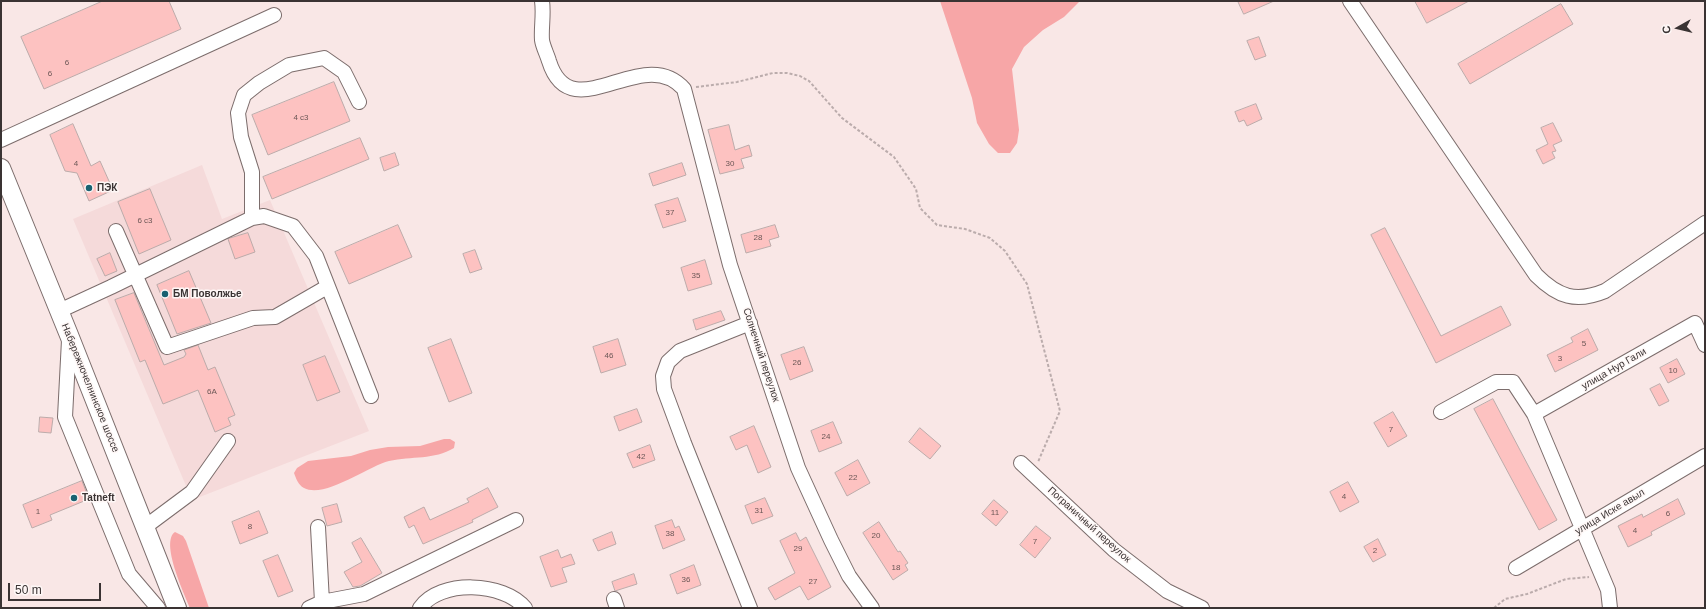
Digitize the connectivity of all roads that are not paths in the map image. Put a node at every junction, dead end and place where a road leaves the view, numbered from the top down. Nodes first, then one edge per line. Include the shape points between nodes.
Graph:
1 (542, 1) edge
2 (1350, 1) edge
3 (274, 15) dead end
4 (359, 102) dead end
5 (1, 140) edge
6 (1, 168) edge
7 (252, 218) junction
8 (1705, 223) edge
9 (116, 231) dead end
10 (134, 276) junction
11 (327, 287) junction
12 (59, 311) junction
13 (750, 322) junction
14 (69, 335) junction
15 (1705, 345) edge
16 (371, 396) dead end
17 (1442, 412) dead end
18 (1534, 414) junction
19 (228, 441) dead end
20 (1705, 456) edge
21 (1021, 463) dead end
22 (516, 520) dead end
23 (145, 527) junction
24 (318, 527) dead end
25 (1583, 528) junction
26 (1516, 568) dead end
27 (316, 605) edge
28 (158, 608) edge
29 (177, 608) edge
30 (420, 608) edge
31 (525, 608) edge
32 (750, 608) edge
33 (872, 608) edge
34 (1202, 608) edge
35 (1610, 608) edge

1 - 13 street, Солнечный переулок via 542,40 553,73 560,83 569,89 581,90 660,73 670,76 684,89 730,264
2 - 8 street via 1536,275 1547,287 1570,297 1594,295 1605,291
3 - 5 street
4 - 7 street via 344,72 324,58 289,65 244,95 238,114 241,138 252,172
6 - 12 main road, Набережночелнинское шоссе
7 - 10 street
7 - 11 street via 264,216 293,226 316,256
9 - 10 street
10 - 11 street via 167,347 253,318 275,317
10 - 12 street
11 - 16 street
12 - 14 main road, Набережночелнинское шоссе
13 - 32 street via 680,351 668,362 663,376 664,389 684,443
13 - 33 street, Солнечный переулок via 798,468 849,576
14 - 23 main road, Набережночелнинское шоссе
14 - 28 street via 65,417 129,574
15 - 18 street, улица Нур Гали via 1695,323
17 - 18 street via 1496,382 1513,382
18 - 25 street
19 - 23 street via 192,492
20 - 25 street, улица Иске авыл
21 - 34 street, Пограничный переулок via 1114,550 1167,591
22 - 27 street via 364,594
23 - 29 main road, Набережночелнинское шоссе
24 - 27 street
25 - 26 street, улица Иске авыл
25 - 35 street via 1608,590
30 - 31 street via 428,598 440,592 476,587 500,591 520,601

